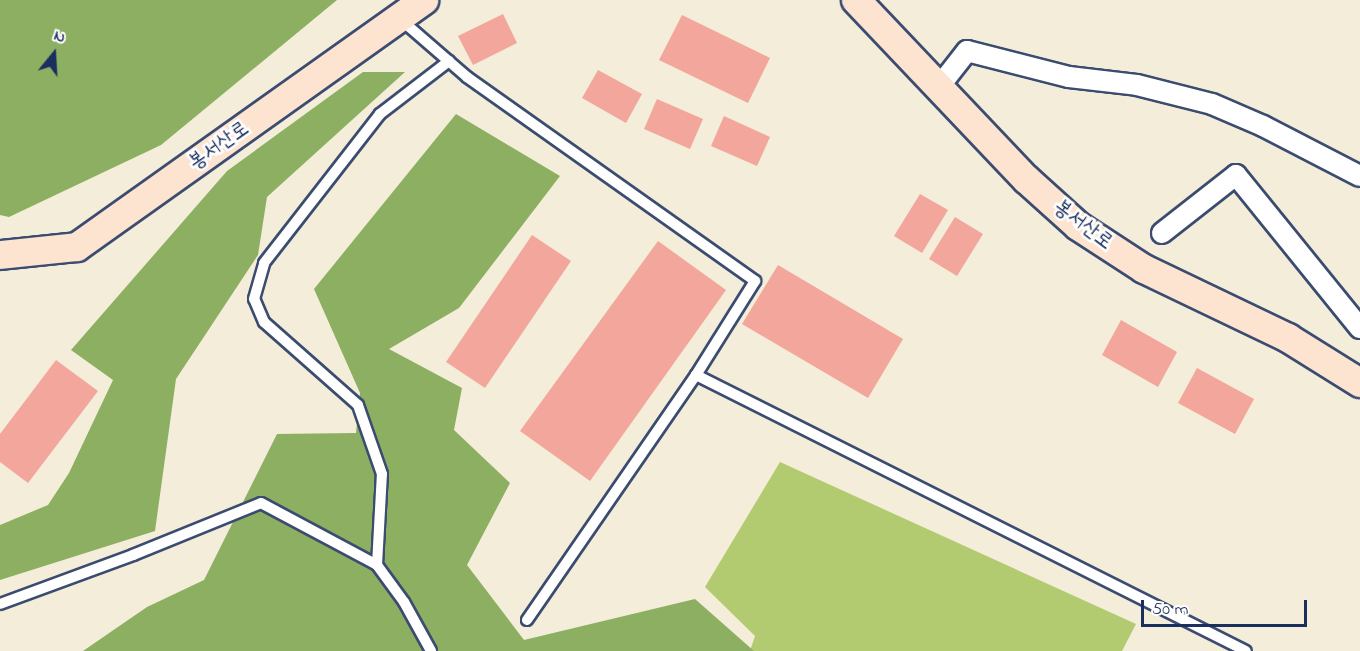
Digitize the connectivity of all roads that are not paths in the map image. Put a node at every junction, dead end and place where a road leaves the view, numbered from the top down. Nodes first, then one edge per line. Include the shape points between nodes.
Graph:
1 (424, 0) edge
2 (856, 0) edge
3 (399, 18) junction
4 (449, 61) junction
5 (938, 88) junction
6 (1360, 176) edge
7 (1162, 233) dead end
8 (0, 255) edge
9 (1360, 328) edge
10 (696, 375) junction
11 (1359, 381) edge
12 (377, 565) junction
13 (0, 604) edge
14 (527, 620) dead end
15 (431, 651) edge
16 (1246, 651) edge

1 - 3 street, 봉서산로
2 - 5 street, 봉서산로
3 - 4 lane
3 - 8 street, 봉서산로 via 77,247
4 - 10 lane via 755,281
4 - 12 lane via 380,114 264,262 254,299 264,322 358,405 382,474
5 - 6 street via 967,51 1069,77 1137,85 1212,104
5 - 11 street, 봉서산로 via 1026,179 1078,226 1144,268 1288,338
7 - 9 street via 1236,175
10 - 14 lane
10 - 16 lane
12 - 13 lane via 261,502
12 - 15 lane via 404,602

